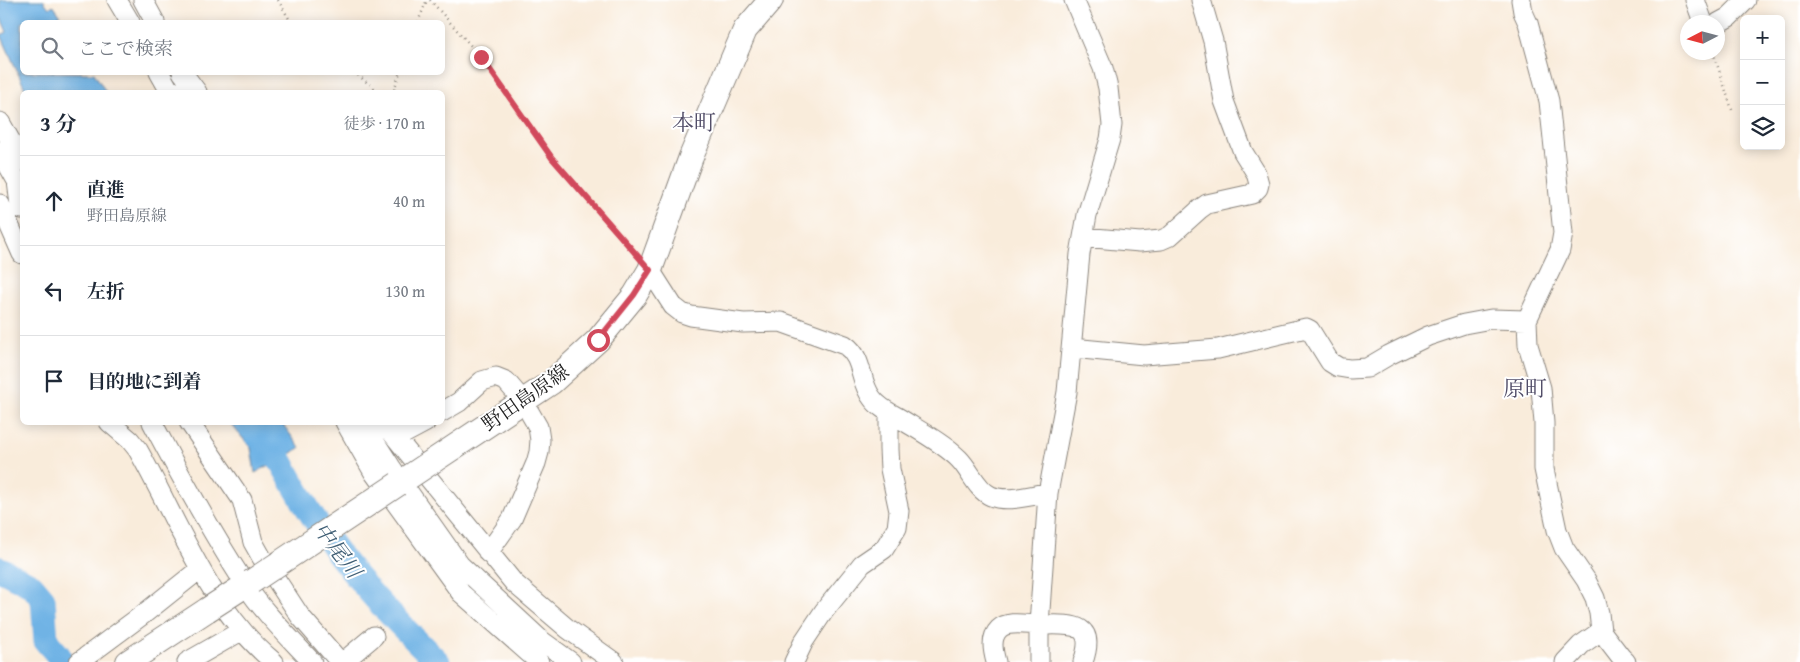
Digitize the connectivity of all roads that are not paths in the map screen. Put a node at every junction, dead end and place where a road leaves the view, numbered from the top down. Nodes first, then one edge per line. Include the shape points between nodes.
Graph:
1 (117, 0) edge
2 (143, 0) edge
3 (771, 0) edge
4 (1201, 0) edge
5 (1521, 0) edge
6 (1695, 0) edge
7 (1746, 0) edge
8 (1078, 1) edge
9 (1700, 15) edge
10 (1725, 19) edge
11 (129, 20) edge
12 (154, 20) edge
13 (161, 75) edge
14 (184, 75) edge
15 (172, 90) edge
16 (195, 90) edge
17 (0, 122) edge
18 (0, 151) edge
19 (20, 157) edge
20 (0, 204) edge
21 (20, 205) edge
22 (1082, 237) junction
23 (20, 249) edge
24 (650, 270) junction
25 (1527, 320) junction
26 (1072, 348) junction
27 (523, 401) junction
28 (445, 410) edge
29 (889, 412) junction
30 (112, 425) edge
31 (154, 425) edge
32 (191, 425) edge
33 (347, 425) edge
34 (364, 425) edge
35 (385, 425) edge
36 (420, 425) edge
37 (396, 438) junction
38 (403, 481) junction
39 (1048, 492) junction
40 (488, 553) junction
41 (200, 569) junction
42 (245, 586) junction
43 (1039, 625) junction
44 (240, 630) junction
45 (1601, 631) junction
46 (374, 636) dead end
47 (79, 662) edge
48 (128, 662) edge
49 (187, 662) edge
50 (274, 662) edge
51 (312, 662) edge
52 (342, 662) edge
53 (539, 662) edge
54 (571, 662) edge
55 (614, 662) edge
56 (794, 662) edge
57 (996, 662) edge
58 (1039, 662) edge
59 (1083, 662) edge
60 (1565, 662) edge
61 (1626, 662) edge

1 - 11 street
2 - 12 street
3 - 24 main road, 野田島原線 via 745,30 725,72 690,157
4 - 22 street via 1224,101 1243,152 1256,173 1258,188 1252,194 1207,204 1161,240 1140,242
5 - 25 street via 1549,100 1564,233 1560,250
6 - 9 street
7 - 10 street
8 - 22 street via 1103,68 1112,125
13 - 15 street
14 - 16 street
17 - 19 street
18 - 21 street via 17,181
20 - 23 street
22 - 26 street
24 - 27 main road, 野田島原線 via 598,340 552,382
24 - 29 street via 673,306 682,313 743,323 781,322 845,345 856,356 871,398
25 - 26 street via 1491,319 1464,324 1404,347 1367,368 1344,368 1330,362 1306,328 1218,349 1144,355
25 - 45 street via 1528,345 1541,388 1544,469 1557,530 1564,548 1595,598
26 - 39 street
27 - 28 street via 506,381 496,377 482,381
27 - 38 main road, 野田島原線, bridge
27 - 40 street via 538,427 539,452 512,519
29 - 39 street via 959,459 984,492 991,496 1013,498
29 - 56 street via 889,456 899,511 897,528 884,549 862,564 824,611
30 - 41 street via 138,450
31 - 42 street via 183,482
32 - 52 street via 242,500 253,542 262,558 300,616
33 - 53 street via 374,473 461,593
34 - 38 street via 390,467
35 - 37 street
36 - 37 street
37 - 40 street
38 - 42 main road, 野田島原線, bridge
38 - 54 street via 460,565 542,641
39 - 43 street
40 - 55 street via 514,583 568,629
41 - 44 street
41 - 47 street
42 - 48 main road, 野田島原線, bridge
42 - 51 street
43 - 57 street via 1008,625 997,630 992,643
43 - 58 street
43 - 59 street via 1066,624 1081,629 1086,647
44 - 49 street
44 - 50 street
45 - 60 street
45 - 61 street
46 - 52 street

